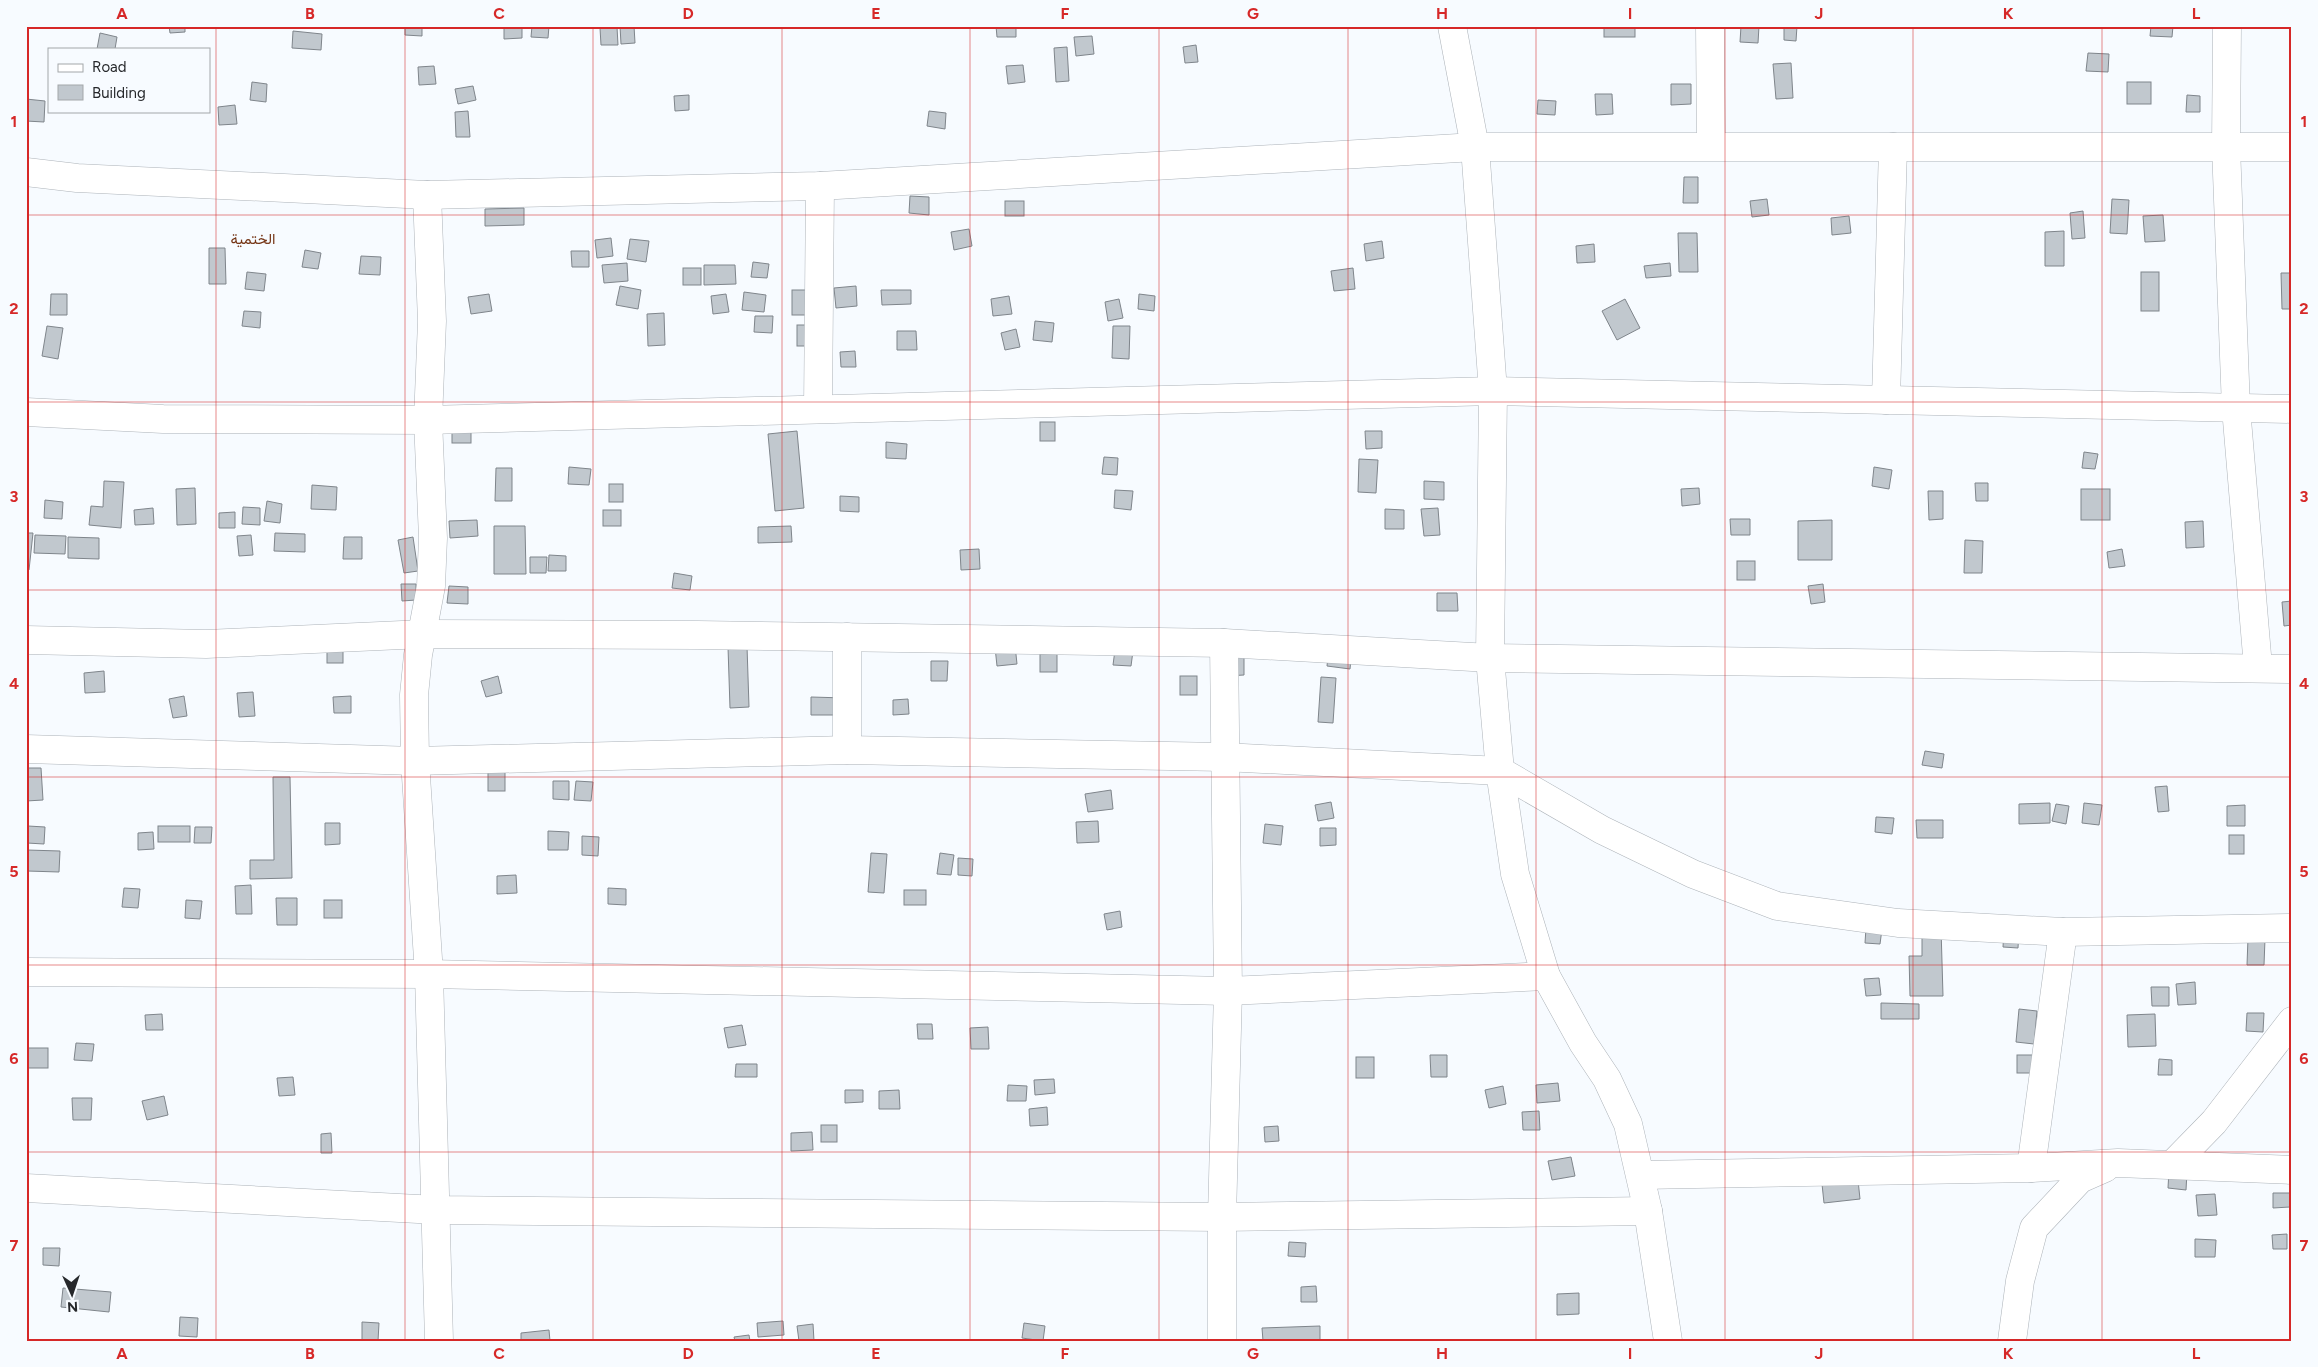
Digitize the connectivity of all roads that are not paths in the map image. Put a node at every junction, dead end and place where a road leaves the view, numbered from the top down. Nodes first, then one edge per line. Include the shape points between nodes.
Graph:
1 (1452, 26) edge
2 (1710, 26) edge
3 (2227, 26) edge
4 (1475, 146) junction
5 (1711, 146) junction
6 (1893, 147) junction
7 (2226, 147) junction
8 (2292, 147) edge
9 (26, 172) edge
10 (820, 186) junction
11 (427, 196) junction
12 (1493, 391) junction
13 (1886, 400) junction
14 (2236, 408) junction
15 (818, 409) junction
16 (2292, 409) edge
17 (26, 412) edge
18 (428, 420) junction
19 (424, 634) junction
20 (846, 637) junction
21 (26, 640) edge
22 (1224, 643) junction
23 (1490, 658) junction
24 (2258, 667) junction
25 (2292, 668) edge
26 (26, 749) edge
27 (846, 750) junction
28 (1224, 758) junction
29 (415, 761) junction
30 (1500, 771) junction
31 (2292, 928) edge
32 (2063, 932) junction
33 (26, 972) edge
34 (429, 974) junction
35 (1546, 976) junction
36 (1228, 992) junction
37 (2292, 1021) edge
38 (2118, 1163) junction
39 (2172, 1165) junction
40 (2031, 1168) junction
41 (2292, 1170) edge
42 (1641, 1175) junction
43 (26, 1188) edge
44 (437, 1210) junction
45 (1648, 1211) junction
46 (1222, 1218) junction
47 (439, 1341) edge
48 (1222, 1341) edge
49 (1668, 1341) edge
50 (2012, 1341) edge

1 - 4 street
2 - 5 street
3 - 7 street
4 - 5 street
4 - 10 street
4 - 12 street
5 - 6 street
6 - 7 street
6 - 13 street
7 - 8 street
7 - 14 street
9 - 11 street via 77,178
10 - 11 street
10 - 15 street
11 - 18 street via 432,321
12 - 13 street
12 - 15 street
12 - 23 street
13 - 14 street
14 - 16 street
14 - 24 street
15 - 18 street
17 - 18 street via 163,419
18 - 19 street via 433,538
19 - 20 street
19 - 21 street via 206,644
19 - 29 street via 418,655 414,695
20 - 22 street
20 - 27 street
22 - 23 street
22 - 28 street
23 - 24 street
23 - 30 street
24 - 25 street
26 - 29 street
27 - 28 street
27 - 29 street
28 - 30 street
28 - 36 street
29 - 34 street
30 - 32 street via 1602,830 1693,874 1777,906 1898,923
30 - 35 street via 1515,874
31 - 32 street
32 - 40 street
33 - 34 street
34 - 36 street
34 - 44 street
35 - 36 street
35 - 42 street via 1624,1115
36 - 46 street
37 - 39 street via 2214,1122
38 - 39 street
38 - 40 street
38 - 50 street via 2080,1179 2034,1228 2020,1280
39 - 41 street
40 - 42 street
42 - 45 street
43 - 44 street
44 - 46 street
44 - 47 street
45 - 46 street
45 - 49 street
46 - 48 street

